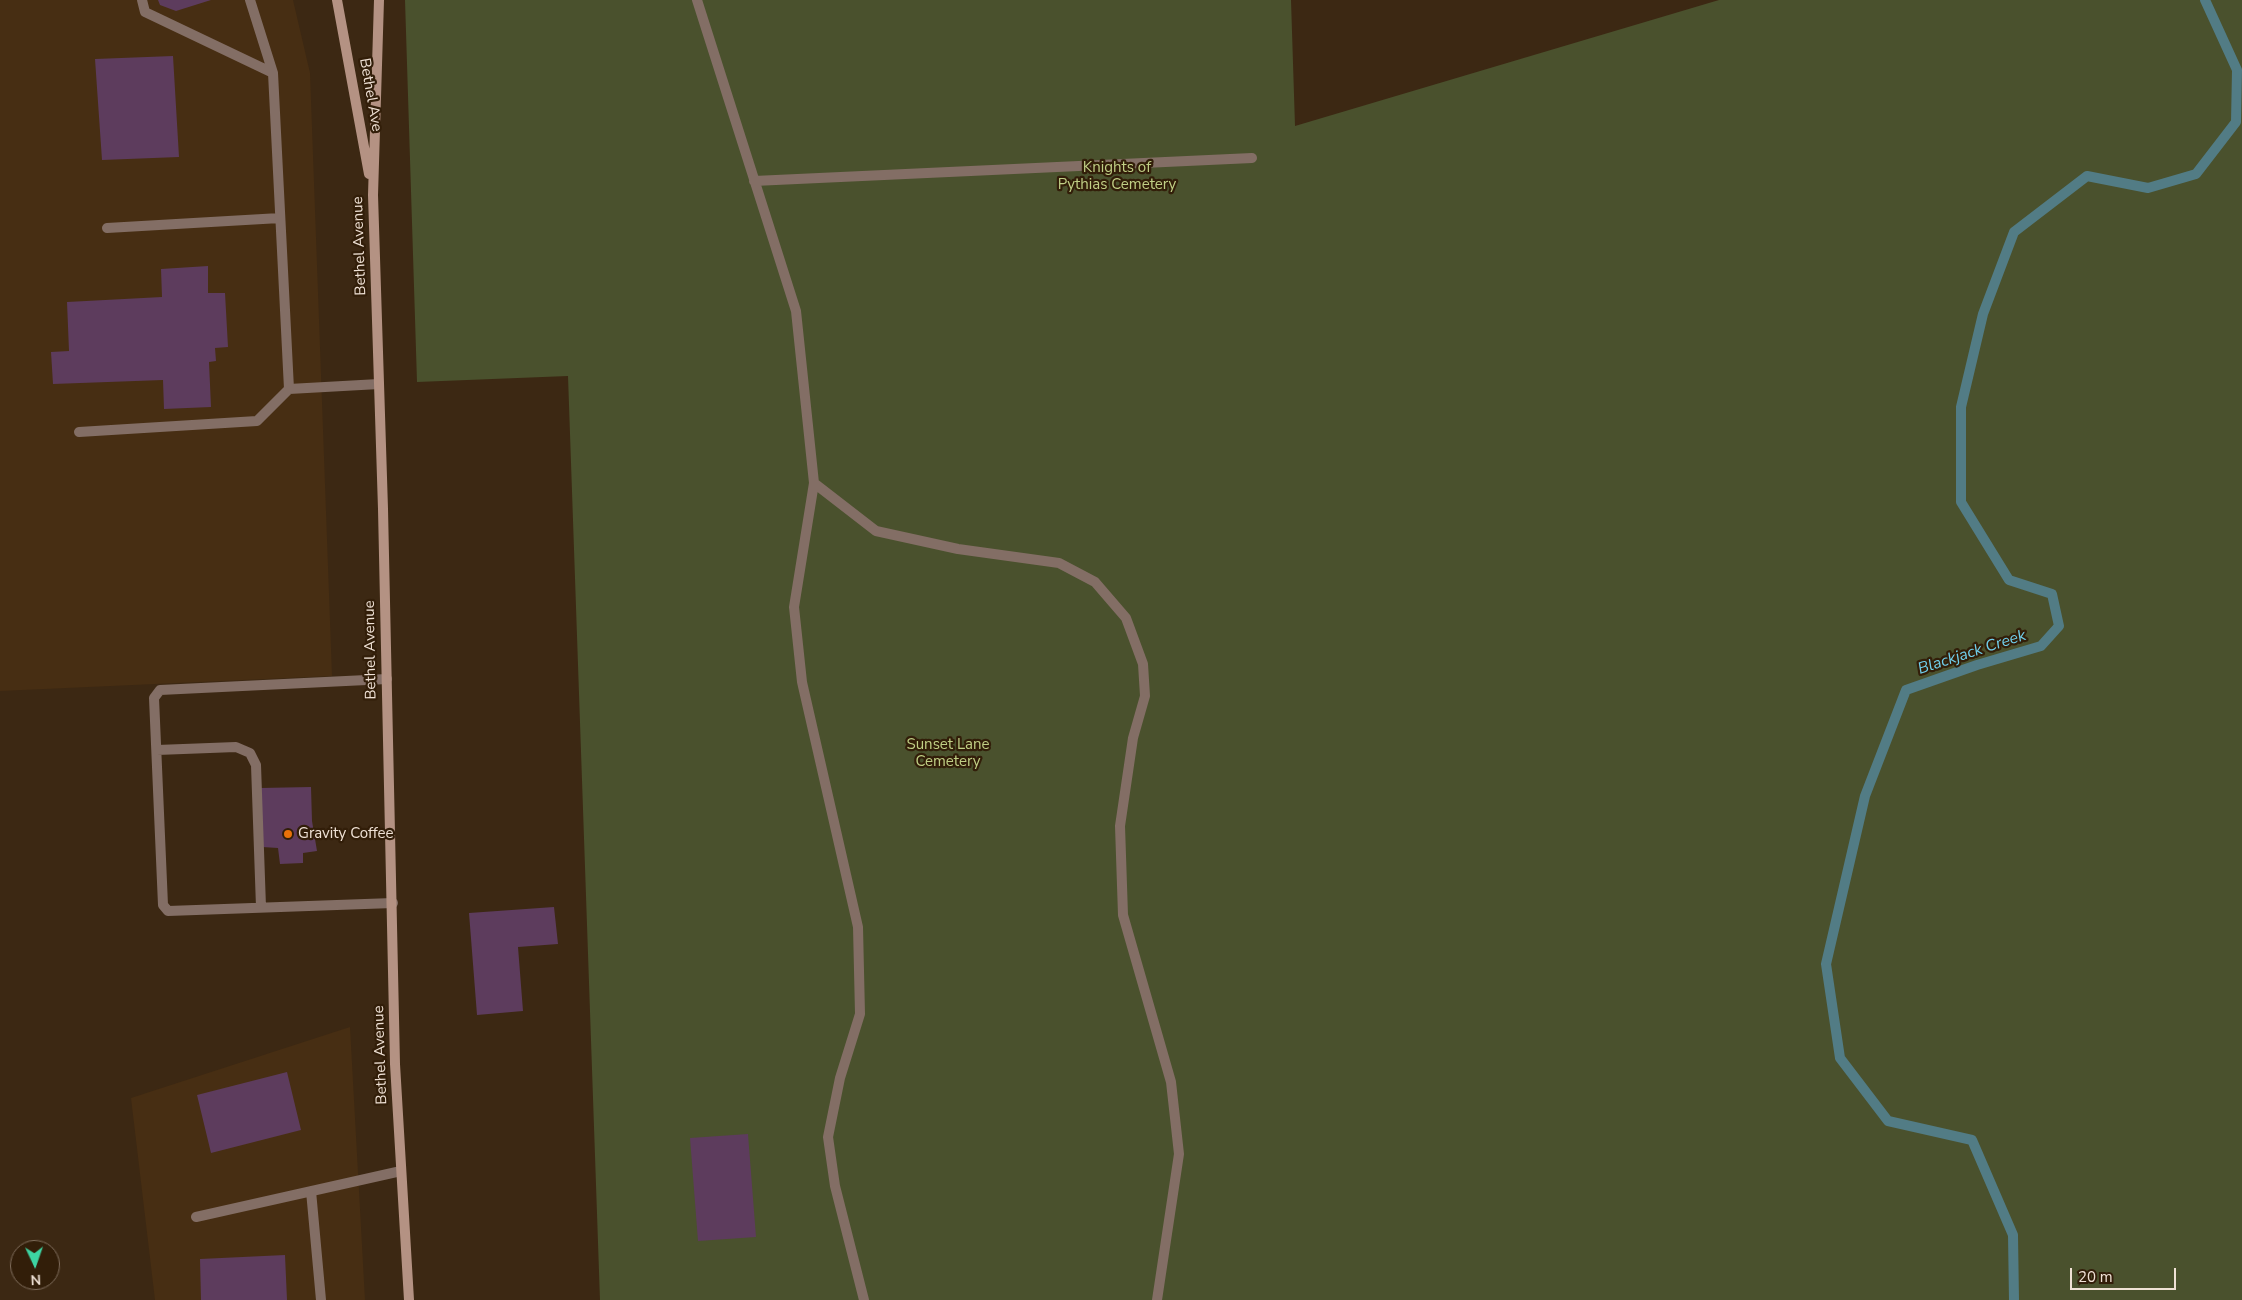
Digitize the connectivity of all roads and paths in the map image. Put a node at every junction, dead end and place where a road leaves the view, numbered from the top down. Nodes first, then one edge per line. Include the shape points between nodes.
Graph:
1 (142, 0) edge
2 (250, 0) edge
3 (337, 0) edge
4 (379, 0) edge
5 (697, 0) edge
6 (273, 73) junction
7 (1252, 158) dead end
8 (754, 181) junction
9 (373, 195) junction
10 (280, 218) junction
11 (107, 228) dead end
12 (379, 384) junction
13 (289, 389) junction
14 (79, 432) dead end
15 (814, 483) junction
16 (387, 679) junction
17 (157, 750) junction
18 (393, 903) junction
19 (261, 907) junction
20 (401, 1171) junction
21 (311, 1192) junction
22 (196, 1218) dead end
23 (321, 1300) edge
24 (409, 1300) edge
25 (864, 1300) edge
26 (1157, 1300) edge

1 - 6 lane via 145,12
2 - 6 lane
3 - 9 main road, Bethel Ave
4 - 9 main road, Bethel Avenue
5 - 8 lane
6 - 10 lane
7 - 8 lane
8 - 15 lane via 796,311
9 - 12 main road, Bethel Avenue
10 - 11 lane
10 - 13 lane
12 - 13 lane
12 - 16 main road, Bethel Avenue
13 - 14 lane via 257,421
15 - 25 lane via 794,607 802,682 858,927 860,1014 840,1078 828,1137 836,1186
15 - 26 lane via 876,531 958,549 1059,563 1094,582 1126,618 1143,664 1145,696 1133,738 1120,826 1123,915 1171,1082 1179,1154
16 - 17 lane via 160,690 154,698
16 - 18 main road, Bethel Avenue
17 - 19 lane via 236,747 250,753 256,765
17 - 19 lane via 163,905 168,911
18 - 19 lane
18 - 20 main road, Bethel Avenue via 395,1064
20 - 21 lane
20 - 24 main road, Bethel Avenue
21 - 22 lane
21 - 23 lane

